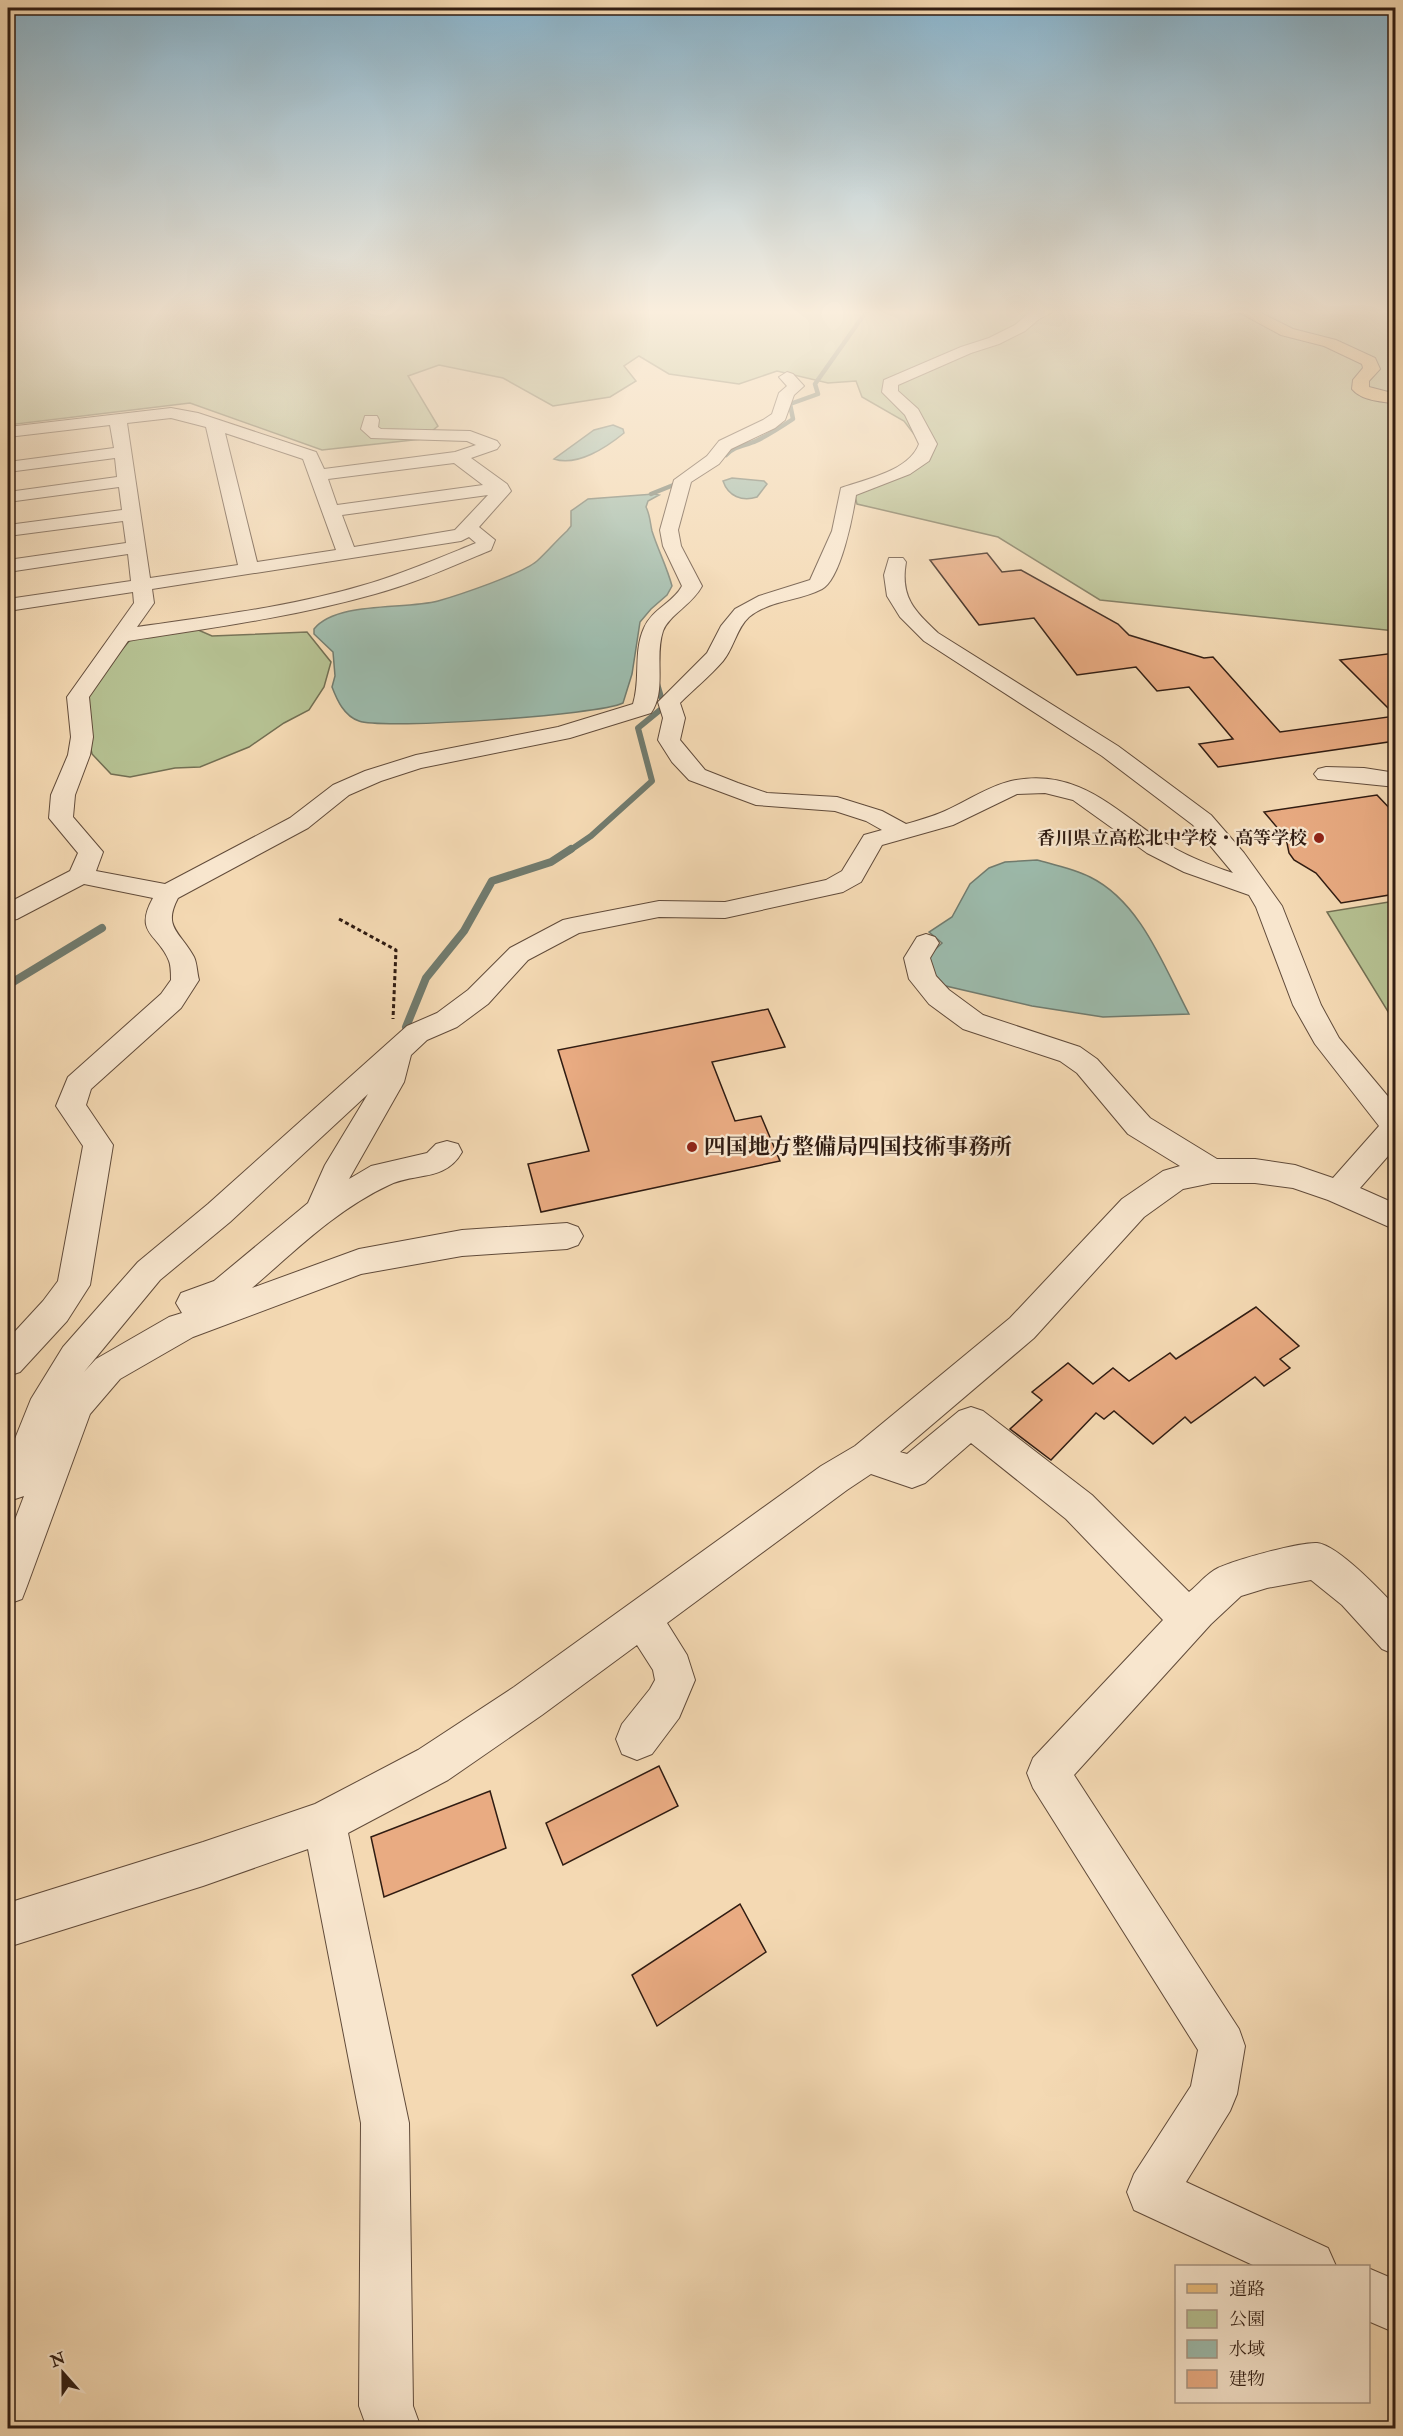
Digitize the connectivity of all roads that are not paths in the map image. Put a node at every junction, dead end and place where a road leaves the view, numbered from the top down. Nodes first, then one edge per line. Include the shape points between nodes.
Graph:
1 (87, 423) edge
2 (118, 423) edge
3 (209, 423) edge
4 (370, 423) edge
5 (771, 423) edge
6 (917, 423) edge
7 (214, 424) junction
8 (8, 432) edge
9 (122, 452) junction
10 (458, 457) junction
11 (8, 467) edge
12 (317, 476) junction
13 (126, 481) junction
14 (501, 488) junction
15 (8, 497) edge
16 (331, 511) junction
17 (131, 514) junction
18 (469, 528) junction
19 (8, 531) edge
20 (136, 547) junction
21 (347, 554) junction
22 (896, 562) dead end
23 (8, 566) edge
24 (249, 568) junction
25 (142, 585) junction
26 (8, 606) edge
27 (121, 636) junction
28 (669, 702) junction
29 (643, 708) junction
30 (1326, 774) dead end
31 (1395, 780) edge
32 (901, 831) junction
33 (81, 876) junction
34 (1258, 890) junction
35 (168, 893) junction
36 (8, 913) edge
37 (926, 943) dead end
38 (399, 1049) junction
39 (1395, 1127) edge
40 (447, 1152) dead end
41 (1212, 1171) junction
42 (1339, 1192) junction
43 (321, 1210) junction
44 (1395, 1218) edge
45 (567, 1236) dead end
46 (8, 1362) edge
47 (62, 1377) junction
48 (868, 1457) junction
49 (23, 1484) edge
50 (8, 1586) edge
51 (641, 1619) junction
52 (1190, 1619) junction
53 (1395, 1636) edge
54 (637, 1739) dead end
55 (324, 1822) junction
56 (8, 1925) edge
57 (1308, 2265) edge
58 (1370, 2295) edge
59 (1395, 2307) edge
60 (394, 2428) edge

1 - 8 street
2 - 9 street
3 - 7 street
4 - 10 street via 369,429 377,434 470,436 491,445
5 - 29 street via 725,445 713,460 683,480 669,530 672,546 692,586 688,597 653,628 646,657 648,696
6 - 28 street via 928,444 923,457 904,470 847,492 841,531 824,576 817,584 766,600 742,613 716,656
7 - 12 street via 310,456
7 - 24 street
9 - 11 street
9 - 13 street
10 - 12 street
10 - 14 street
12 - 16 street
13 - 15 street
13 - 17 street
14 - 16 street
14 - 18 street
16 - 21 street
17 - 19 street
17 - 20 street
18 - 21 street via 461,535
18 - 27 street via 486,540 484,546 404,579 273,611
20 - 23 street
20 - 25 street
21 - 24 street
22 - 34 street via 892,577 896,597 931,637 1155,783 1202,820
24 - 25 street
25 - 26 street
25 - 27 street via 144,603
27 - 33 street via 78,697 82,736 63,795 61,818 91,852
28 - 29 street
28 - 32 street via 674,718 669,740 697,775 764,800 837,804 874,816
29 - 35 street via 562,733 416,762 373,777 340,790 299,823
30 - 31 street
32 - 34 street via 950,817 1003,790 1045,786 1093,800 1169,855 1214,876
32 - 38 street via 873,840 852,876 834,886 724,910 659,909 572,926 519,954 478,997 447,1020 417,1033
33 - 35 street
33 - 36 street
34 - 39 street via 1269,906 1307,1005 1329,1044
35 - 46 street via 158,920 182,959 185,980 171,1001 78,1084 71,1106 98,1145 74,1286
37 - 41 street via 917,958 923,979 939,997 973,1022 1070,1053 1087,1066 1139,1126
38 - 43 street via 390,1082 336,1173
38 - 47 street via 219,1213 148,1271
39 - 42 street
40 - 43 street via 436,1162 382,1174
41 - 42 street via 1255,1171
41 - 48 street via 1174,1179 1133,1208 1022,1328
42 - 44 street
43 - 47 street via 226,1290 117,1339
45 - 49 street via 462,1243 360,1262 182,1327 108,1369 76,1406
47 - 49 street via 43,1410
48 - 51 street
48 - 52 street via 912,1472 971,1422 1079,1507
49 - 50 street
51 - 54 street via 667,1654 676,1676 673,1694
51 - 55 street via 433,1765
52 - 53 street via 1229,1582 1317,1561 1356,1592
52 - 57 street via 1048,1773 1222,2046 1213,2094 1152,2192
55 - 56 street
55 - 60 street via 384,2123 386,2406
58 - 59 street

